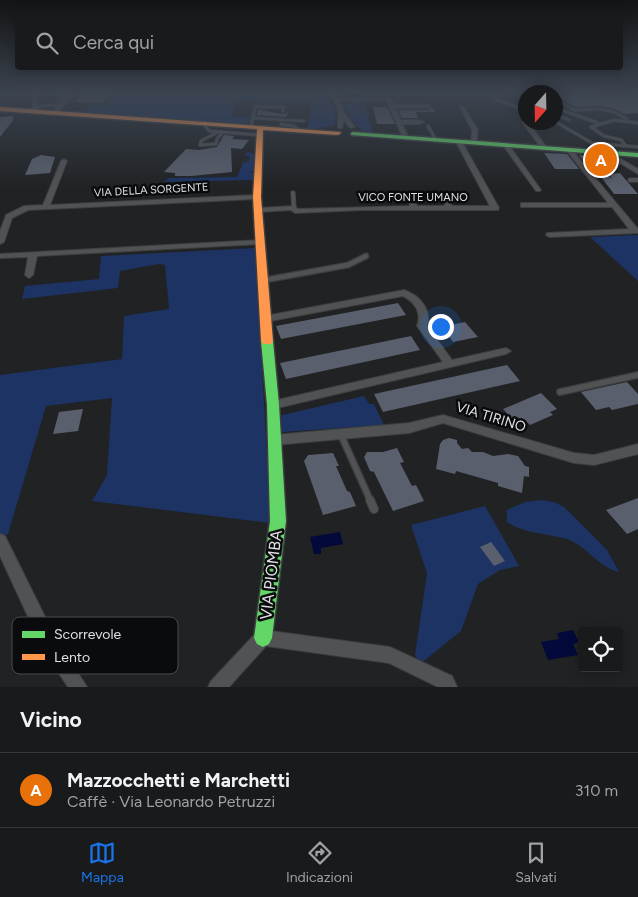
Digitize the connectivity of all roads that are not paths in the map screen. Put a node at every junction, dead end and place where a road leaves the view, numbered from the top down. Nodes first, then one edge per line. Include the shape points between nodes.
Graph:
1 (206, 125) edge
2 (234, 125) edge
3 (288, 125) edge
4 (339, 125) edge
5 (350, 125) edge
6 (400, 125) edge
7 (472, 125) edge
8 (595, 125) edge
9 (258, 126) junction
10 (428, 126) dead end
11 (563, 126) edge
12 (300, 128) junction
13 (338, 130) junction
14 (531, 130) edge
15 (354, 131) junction
16 (218, 132) junction
17 (223, 132) junction
18 (406, 138) junction
19 (436, 140) junction
20 (460, 142) junction
21 (474, 143) junction
22 (506, 145) junction
23 (626, 146) junction
24 (638, 147) edge
25 (544, 148) junction
26 (569, 150) junction
27 (607, 153) junction
28 (638, 155) edge
29 (64, 162) dead end
30 (638, 172) edge
31 (630, 180) dead end
32 (638, 180) edge
33 (538, 190) dead end
34 (293, 194) dead end
35 (410, 196) dead end
36 (445, 196) dead end
37 (257, 197) junction
38 (524, 205) dead end
39 (613, 205) junction
40 (46, 206) junction
41 (294, 208) junction
42 (414, 208) junction
43 (450, 208) junction
44 (258, 210) junction
45 (636, 231) edge
46 (550, 235) dead end
47 (0, 242) edge
48 (260, 242) junction
49 (33, 254) junction
50 (0, 256) edge
51 (366, 256) dead end
52 (29, 275) dead end
53 (262, 280) junction
54 (265, 319) junction
55 (506, 351) dead end
56 (449, 363) junction
57 (638, 375) edge
58 (560, 392) dead end
59 (273, 405) junction
60 (341, 435) junction
61 (274, 440) junction
62 (638, 449) edge
63 (374, 509) dead end
64 (0, 541) edge
65 (37, 617) edge
66 (263, 638) junction
67 (69, 674) edge
68 (78, 687) edge
69 (217, 687) edge
70 (448, 687) edge

1 - 16 lane via 209,131
2 - 9 main road
3 - 12 lane
4 - 13 street
5 - 15 street
6 - 18 street
7 - 21 street
8 - 23 lane via 591,128 604,136 622,140
9 - 12 main road
9 - 17 lane
9 - 37 main road, VIA PIOMBA
10 - 19 lane
11 - 23 lane via 592,143
12 - 13 main road
13 - 15 main road
14 - 25 street
15 - 18 main road
16 - 17 lane
16 - 17 lane via 200,144 216,144
18 - 19 main road
19 - 20 main road
20 - 21 main road
20 - 43 street, VICO FONTE UMANO via 495,208
21 - 22 main road
22 - 25 main road
22 - 33 street
23 - 24 lane
25 - 26 main road
26 - 27 main road
26 - 39 street
27 - 28 main road
27 - 30 street
29 - 40 street
31 - 32 lane
34 - 41 lane
35 - 42 street
36 - 43 street
37 - 40 street, VIA DELLA SORGENTE
37 - 44 main road, VIA PIOMBA
38 - 39 street
39 - 45 street
40 - 47 street, VIA DELLA SORGENTE via 27,208 9,217
41 - 42 street, VICO FONTE UMANO via 295,211
41 - 44 street, VICO FONTE UMANO
42 - 43 street, VICO FONTE UMANO
44 - 48 main road, VIA PIOMBA
45 - 46 street
48 - 49 street
48 - 53 main road, VIA PIOMBA
49 - 50 street
49 - 52 street
51 - 53 lane via 348,265
53 - 54 main road, VIA PIOMBA
54 - 56 street via 404,293 411,295 424,311 425,321 419,327
54 - 59 main road, VIA PIOMBA
55 - 56 street
56 - 59 street
57 - 58 lane
59 - 61 main road, VIA PIOMBA
60 - 61 street, VIA TIRINO
60 - 62 street, VIA TIRINO via 409,428 443,419 574,458 594,460
60 - 63 lane
61 - 66 main road, VIA PIOMBA via 278,521
64 - 65 street
66 - 69 street
66 - 70 street, VIA PIOMBA via 390,655 446,682
67 - 68 street

